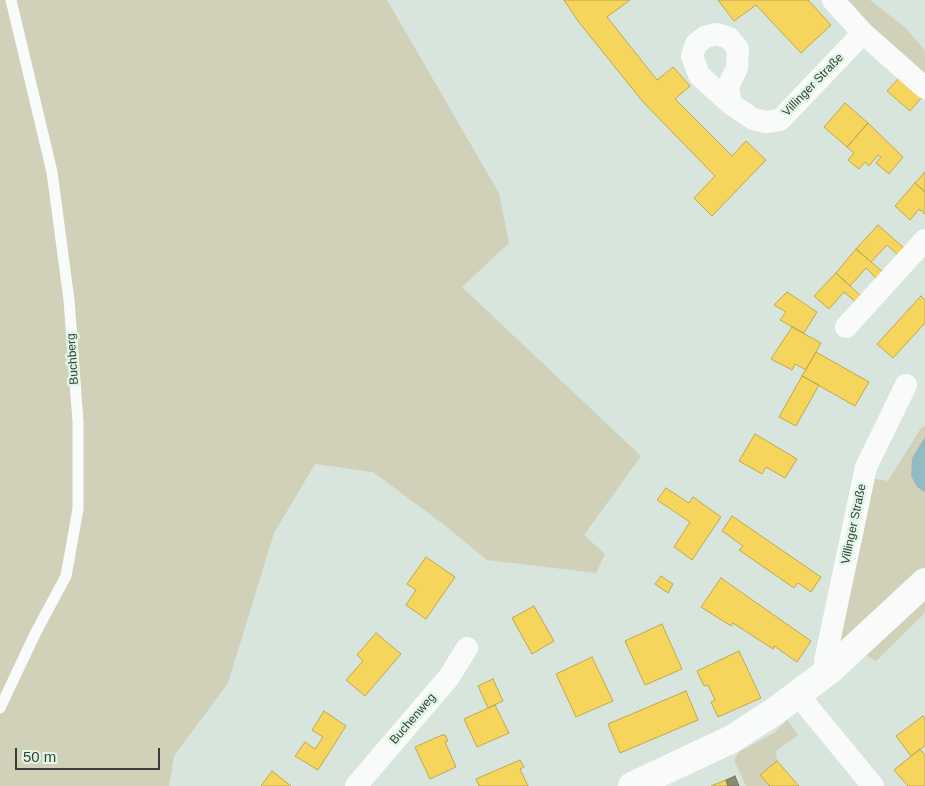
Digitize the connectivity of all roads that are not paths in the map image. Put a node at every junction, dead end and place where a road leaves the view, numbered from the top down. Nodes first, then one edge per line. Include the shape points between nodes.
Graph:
1 (11, 0) edge
2 (833, 0) edge
3 (863, 33) junction
4 (925, 88) edge
5 (731, 104) dead end
6 (925, 240) edge
7 (846, 328) dead end
8 (906, 385) dead end
9 (925, 582) edge
10 (467, 648) dead end
11 (830, 670) junction
12 (798, 695) junction
13 (0, 708) edge
14 (356, 786) edge
15 (632, 786) edge
16 (873, 786) edge

1 - 13 lane, Buchberg via 52,172 69,300 78,422 78,509 66,576
2 - 3 street
3 - 4 street
3 - 5 street, Villinger Straße via 780,120 766,122 753,119
6 - 7 street
8 - 11 street, Villinger Straße via 866,467 825,662
9 - 11 main road
10 - 14 street, Buchenweg via 449,677
11 - 12 main road
12 - 15 main road via 732,739
12 - 16 street

